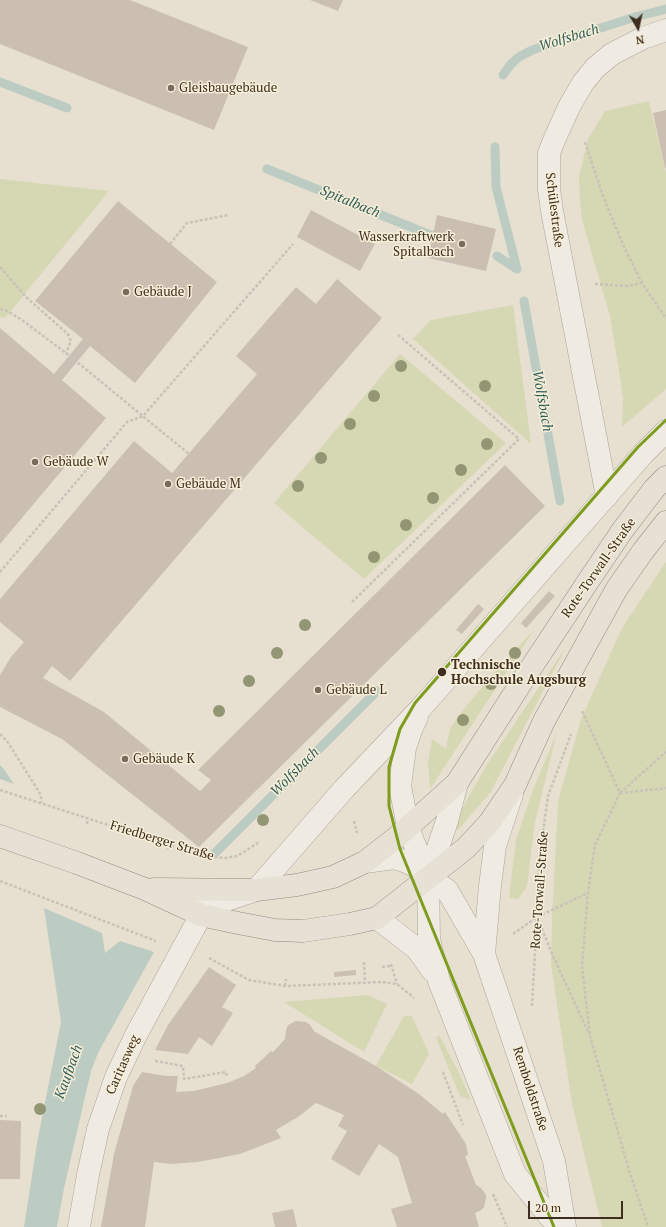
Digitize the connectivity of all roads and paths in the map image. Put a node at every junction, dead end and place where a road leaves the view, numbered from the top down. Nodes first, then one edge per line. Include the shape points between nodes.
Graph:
1 (666, 30) edge
2 (570, 104) junction
3 (229, 215) dead end
4 (170, 244) dead end
5 (293, 244) dead end
6 (0, 267) edge
7 (564, 277) junction
8 (642, 283) junction
9 (0, 309) edge
10 (666, 318) edge
11 (397, 334) dead end
12 (87, 343) dead end
13 (66, 353) junction
14 (58, 377) dead end
15 (143, 416) junction
16 (666, 431) edge
17 (189, 454) dead end
18 (666, 477) edge
19 (607, 496) junction
20 (666, 522) edge
21 (0, 572) edge
22 (352, 602) dead end
23 (421, 708) junction
24 (578, 715) dead end
25 (572, 730) dead end
26 (0, 734) edge
27 (666, 752) edge
28 (457, 783) junction
29 (516, 785) junction
30 (666, 788) edge
31 (0, 790) edge
32 (620, 793) junction
33 (41, 803) junction
34 (88, 819) junction
35 (87, 824) dead end
36 (408, 827) junction
37 (0, 836) edge
38 (261, 841) dead end
39 (169, 845) junction
40 (168, 849) dead end
41 (365, 862) junction
42 (428, 877) junction
43 (145, 889) junction
44 (256, 890) junction
45 (201, 915) junction
46 (537, 917) junction
47 (377, 918) junction
48 (484, 954) junction
49 (364, 962) dead end
50 (391, 966) dead end
51 (382, 967) dead end
52 (286, 979) dead end
53 (439, 981) junction
54 (365, 983) dead end
55 (286, 986) dead end
56 (532, 1007) dead end
57 (590, 1036) junction
58 (126, 1055) junction
59 (227, 1077) dead end
60 (0, 1116) edge
61 (7, 1116) dead end
62 (78, 1227) edge
63 (560, 1227) edge
64 (565, 1227) edge
65 (648, 1227) edge

1 - 2 street, Schülestraße via 643,38 612,54 595,68
2 - 7 street, Schülestraße via 549,153 549,189
2 - 8 path via 623,245
3 - 4 path via 187,223
5 - 15 path
6 - 13 path via 27,298 68,334 71,341
7 - 8 path via 609,286
7 - 19 street, Schülestraße
8 - 10 path
9 - 13 path via 22,320
11 - 22 path via 519,439
12 - 14 path, bridge
13 - 15 path
15 - 17 path
15 - 21 path via 127,422
16 - 19 street
18 - 28 main road, Rote-Torwall-Straße via 622,531
19 - 23 street
20 - 29 main road, Rote-Torwall-Straße via 616,590 544,721
23 - 36 street via 406,748 400,786
23 - 44 street via 344,789
24 - 32 path via 581,708
25 - 46 path, Rote-Torwall-Straße via 548,796 539,860
26 - 33 path via 41,794
27 - 32 path
28 - 36 main road
28 - 42 street
29 - 42 main road via 490,822 466,848
29 - 48 street, Remboldstraße via 496,846
30 - 32 path
31 - 33 path, Friedberger Straße
32 - 57 path via 595,845 588,892 582,967
33 - 34 path, Friedberger Straße
34 - 35 path
34 - 39 path, Friedberger Straße
36 - 41 main road
36 - 42 street
37 - 43 main road
38 - 39 path, Friedberger Straße via 244,852 225,858 207,856
39 - 40 path
41 - 42 street, Remboldstraße via 394,858 413,865
41 - 44 main road via 333,877
42 - 47 main road
42 - 48 street, Remboldstraße via 447,890
42 - 53 street via 429,938
43 - 44 main road
43 - 45 main road
45 - 47 main road via 275,930 303,931
45 - 58 street, Caritasweg
46 - 56 path, Rote-Torwall-Straße
46 - 57 path
47 - 53 street via 418,949
48 - 64 street, Remboldstraße via 554,1161
49 - 54 path
50 - 51 path
52 - 55 path
53 - 63 street via 516,1174
57 - 65 path
58 - 59 path via 183,1066 184,1079 226,1072
58 - 62 street, Caritasweg via 98,1129
60 - 61 path

